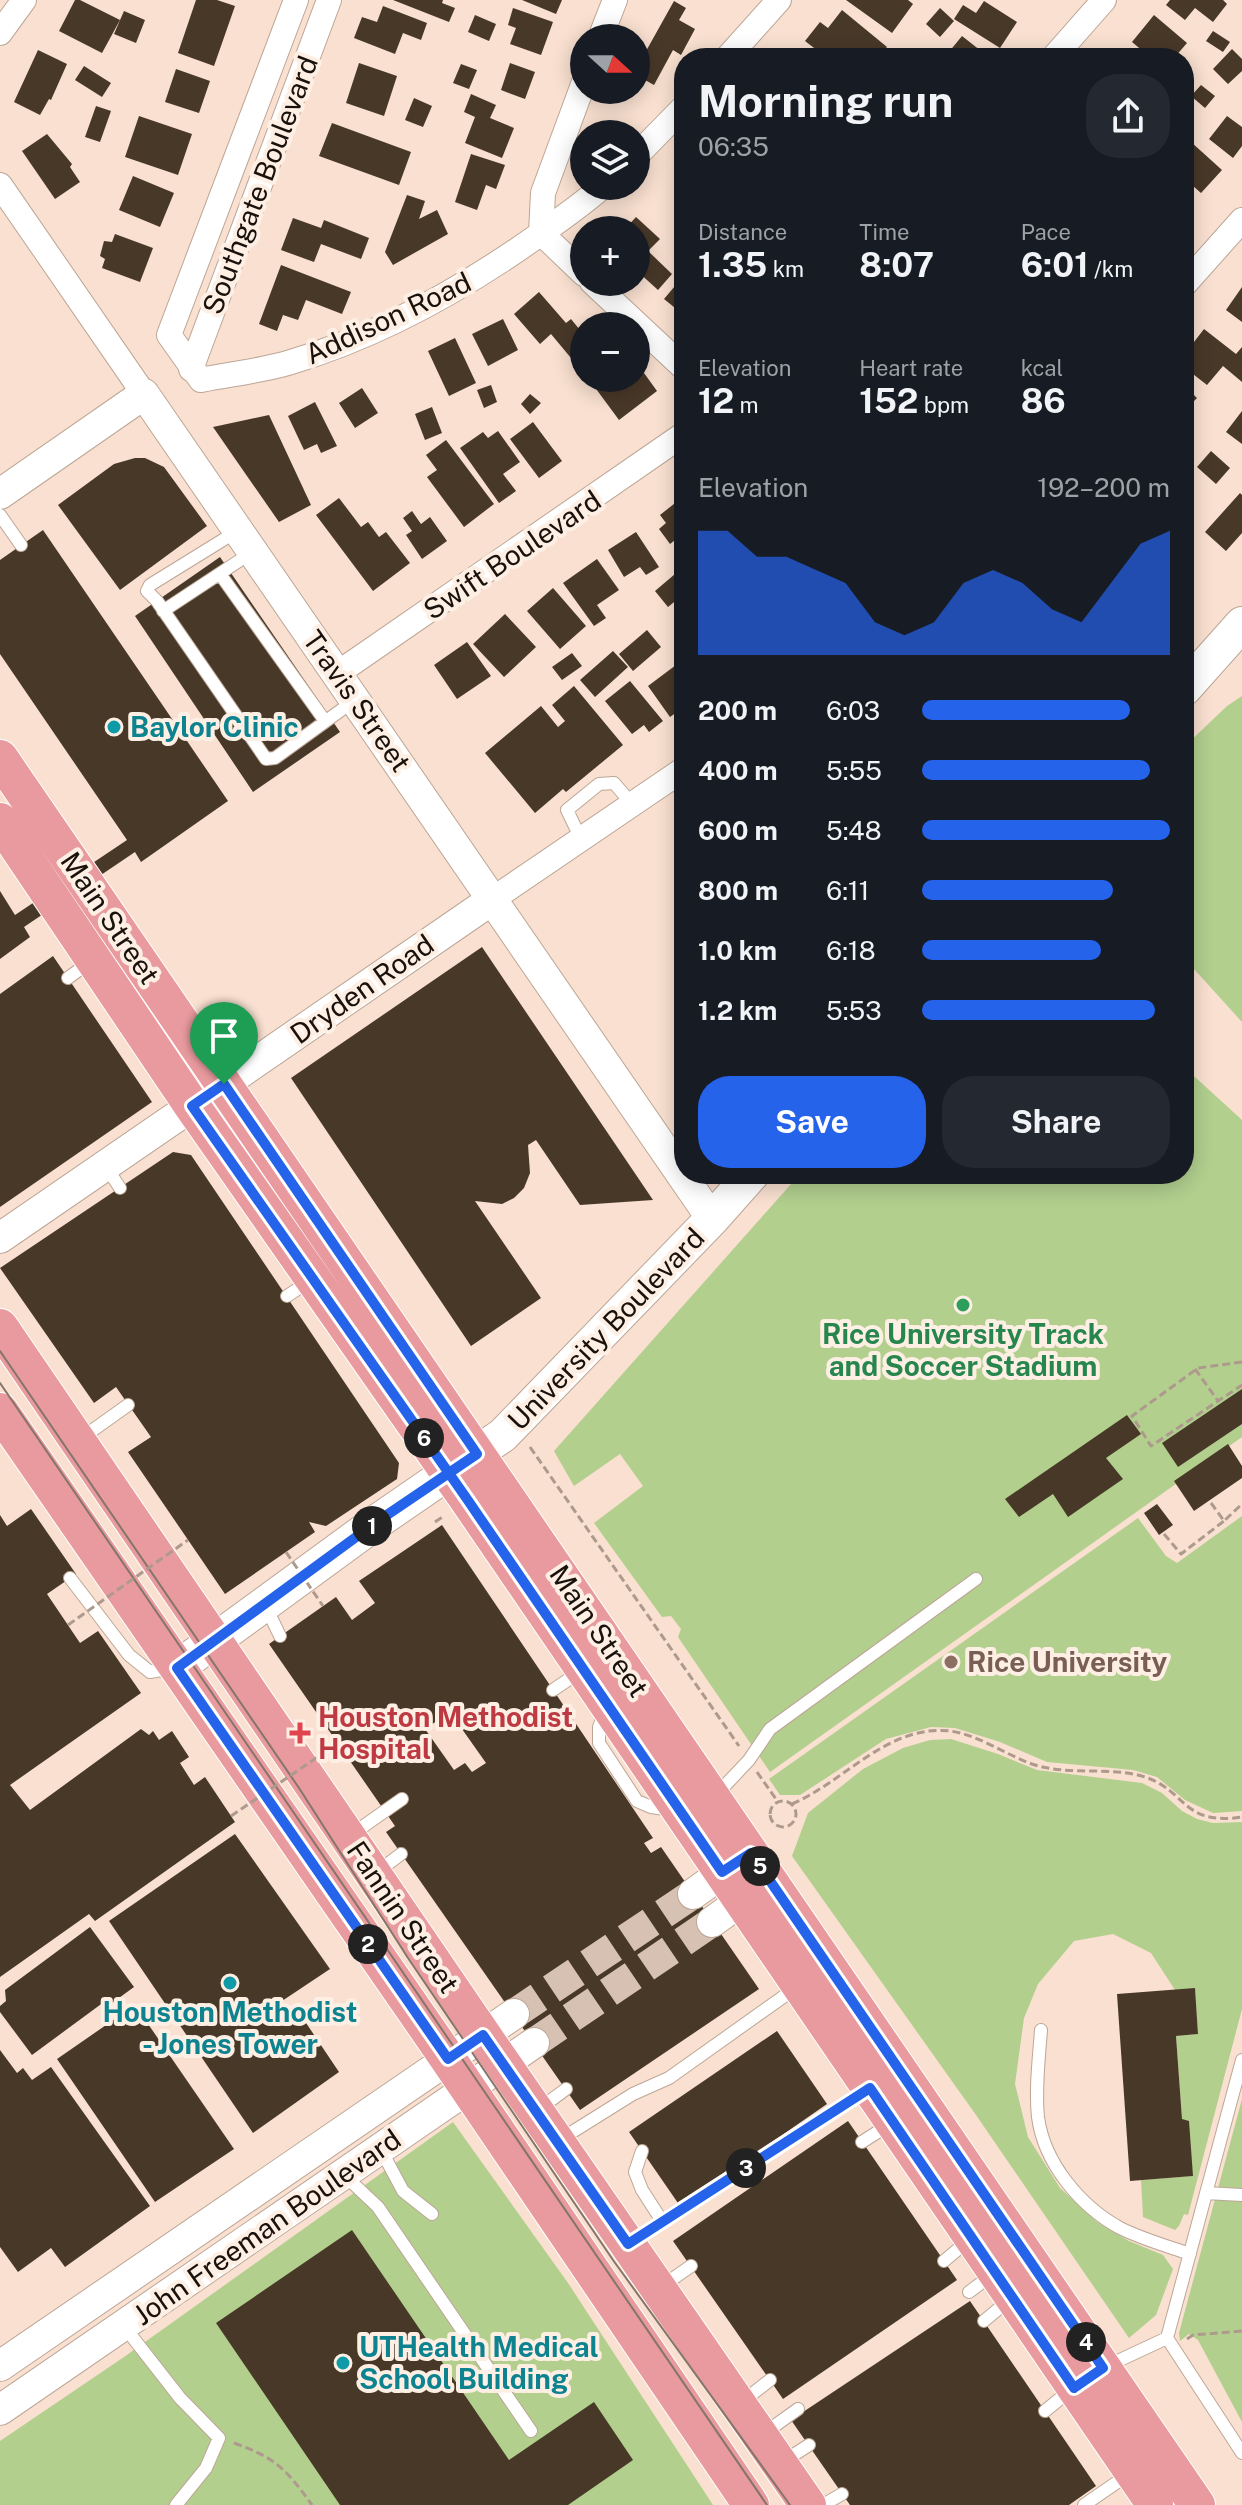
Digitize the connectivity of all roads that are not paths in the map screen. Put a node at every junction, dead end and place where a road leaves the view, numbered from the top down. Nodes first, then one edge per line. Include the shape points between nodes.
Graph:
1 (24, 0) edge
2 (296, 0) edge
3 (329, 0) edge
4 (615, 0) edge
5 (779, 0) edge
6 (1104, 0) edge
7 (606, 24) edge
8 (0, 33) edge
9 (736, 48) edge
10 (1062, 48) edge
11 (576, 104) edge
12 (674, 117) edge
13 (650, 142) edge
14 (0, 185) edge
15 (587, 200) edge
16 (1242, 220) edge
17 (541, 233) junction
18 (570, 261) edge
19 (1194, 274) edge
20 (607, 296) edge
21 (674, 359) edge
22 (191, 369) junction
23 (144, 394) junction
24 (674, 441) edge
25 (0, 494) edge
26 (0, 515) edge
27 (246, 541) junction
28 (21, 545) dead end
29 (220, 574) junction
30 (163, 611) junction
31 (1242, 624) edge
32 (338, 673) junction
33 (1194, 678) edge
34 (356, 699) junction
35 (325, 721) junction
36 (0, 758) edge
37 (674, 783) edge
38 (632, 804) junction
39 (0, 821) edge
40 (581, 839) junction
41 (493, 899) junction
42 (80, 907) junction
43 (224, 1084) junction
44 (192, 1106) junction
45 (674, 1163) edge
46 (688, 1184) edge
47 (743, 1184) edge
48 (712, 1219) junction
49 (0, 1238) edge
50 (0, 1327) edge
51 (128, 1405) dead end
52 (0, 1411) edge
53 (78, 1440) junction
54 (463, 1463) junction
55 (70, 1578) dead end
56 (976, 1579) dead end
57 (264, 1603) junction
58 (280, 1636) dead end
59 (213, 1639) junction
60 (177, 1668) junction
61 (583, 1669) junction
62 (553, 1690) dead end
63 (402, 1799) dead end
64 (696, 1804) junction
65 (348, 1837) junction
66 (746, 1876) junction
67 (693, 1894) tunnel mouth
68 (712, 1922) tunnel mouth
69 (799, 1985) junction
70 (514, 2014) tunnel mouth
71 (1041, 2030) dead end
72 (534, 2043) tunnel mouth
73 (493, 2049) junction
74 (1242, 2060) edge
75 (458, 2074) junction
76 (870, 2088) junction
77 (566, 2089) dead end
78 (536, 2111) junction
79 (893, 2122) junction
80 (558, 2142) junction
81 (862, 2142) dead end
82 (322, 2145) junction
83 (380, 2148) junction
84 (642, 2151) dead end
85 (343, 2174) junction
86 (1206, 2193) junction
87 (1242, 2195) edge
88 (432, 2214) dead end
89 (662, 2221) junction
90 (972, 2238) junction
91 (628, 2244) junction
92 (1190, 2254) junction
93 (944, 2261) dead end
94 (691, 2266) dead end
95 (992, 2287) junction
96 (659, 2288) junction
97 (105, 2295) junction
98 (984, 2321) dead end
99 (123, 2325) junction
100 (1171, 2343) junction
101 (0, 2366) edge
102 (1089, 2378) junction
103 (770, 2380) dead end
104 (739, 2404) junction
105 (798, 2409) dead end
106 (0, 2410) edge
107 (686, 2410) junction
108 (1045, 2411) dead end
109 (531, 2431) dead end
110 (784, 2448) junction
111 (1242, 2453) edge
112 (1132, 2472) junction
113 (842, 2494) dead end
114 (176, 2505) edge
115 (751, 2505) edge
116 (774, 2505) edge
117 (808, 2505) edge
118 (823, 2505) edge
119 (1084, 2505) edge
120 (1155, 2505) edge
121 (1197, 2505) edge

1 - 8 street
2 - 22 street, Southgate Boulevard via 169,335
3 - 22 street, Southgate Boulevard
4 - 7 street
5 - 9 street
6 - 10 street
11 - 17 street via 543,193
12 - 13 street
14 - 23 street, Travis Street
15 - 17 street, Addison Road
16 - 19 street
17 - 18 street
17 - 22 street, Addison Road via 441,299 340,345 288,363 201,380
20 - 21 street
23 - 25 street
23 - 27 street, Travis Street
24 - 32 street, Swift Boulevard
26 - 28 lane
27 - 29 lane
27 - 30 lane via 150,585 147,591
27 - 32 street, Travis Street
29 - 30 lane
29 - 35 lane
30 - 35 lane via 266,759 275,758
31 - 33 main road
32 - 34 street, Travis Street
34 - 35 lane
34 - 41 street, Travis Street
36 - 42 main road, Main Street
37 - 38 street, Dryden Road
38 - 40 street, Dryden Road
38 - 40 lane via 614,783 599,784 567,810
39 - 42 main road, Main Street
40 - 41 street, Dryden Road
41 - 43 street, Dryden Road
41 - 45 street, Travis Street
42 - 43 main road, Main Street
42 - 44 main road, Main Street via 81,969
43 - 44 street, Dryden Road
43 - 54 main road, Main Street
44 - 49 street, Dryden Road via 113,1176
44 - 54 main road, Main Street via 300,1287
46 - 48 street, Travis Street
47 - 48 main road, University Boulevard
48 - 54 main road, University Boulevard via 503,1435
50 - 53 main road, Fannin Street
51 - 53 lane
52 - 60 main road, Fannin Street
53 - 59 main road, Fannin Street
54 - 57 main road, University Boulevard via 375,1516
54 - 61 main road, Main Street
54 - 64 main road, Main Street
55 - 60 lane via 129,1655 150,1672
56 - 64 lane via 770,1729 720,1793
57 - 58 lane
57 - 59 main road, University Boulevard
59 - 60 main road, University Boulevard
59 - 65 main road, Fannin Street
60 - 75 main road, Fannin Street
61 - 62 lane
61 - 64 main road, Main Street via 608,1706
63 - 65 lane
64 - 66 main road, Main Street
65 - 73 main road, Fannin Street via 387,1864
66 - 67 street
66 - 68 street
66 - 69 main road, Main Street
66 - 102 main road, Main Street
69 - 76 main road, Main Street
69 - 80 lane via 669,2078 633,2094
70 - 73 street, John Freeman Boulevard
71 - 92 lane via 1038,2117 1049,2154 1065,2179 1083,2201 1119,2227
72 - 73 street, John Freeman Boulevard
73 - 75 street, John Freeman Boulevard
73 - 78 main road, Fannin Street
74 - 86 lane
75 - 82 street, John Freeman Boulevard
75 - 83 street, John Freeman Boulevard
75 - 107 main road, Fannin Street
76 - 79 main road, Main Street
76 - 89 lane
77 - 78 lane
78 - 80 main road, Fannin Street
79 - 81 lane
79 - 90 main road, Main Street
80 - 91 main road, Fannin Street
82 - 85 street
82 - 97 street, John Freeman Boulevard
83 - 85 street, John Freeman Boulevard
83 - 88 lane via 403,2191
84 - 89 lane via 635,2172
85 - 99 street, John Freeman Boulevard
85 - 109 lane via 378,2207
86 - 87 lane
86 - 92 lane
89 - 91 lane
90 - 93 lane
90 - 95 main road, Main Street
91 - 96 main road, Fannin Street
92 - 100 lane
94 - 96 lane
95 - 98 lane
95 - 102 main road, Main Street
96 - 104 main road, Fannin Street
97 - 99 street
97 - 101 street, John Freeman Boulevard
99 - 106 street, John Freeman Boulevard
99 - 114 lane via 219,2438 206,2468
100 - 102 lane
100 - 111 lane
102 - 108 lane
102 - 112 main road, Main Street
102 - 121 main road, Main Street
103 - 104 lane
104 - 110 main road, Fannin Street
105 - 110 lane
107 - 115 main road, Fannin Street
107 - 116 main road via 725,2443
110 - 117 main road, Fannin Street
112 - 119 lane
112 - 120 main road, Main Street
113 - 118 lane

